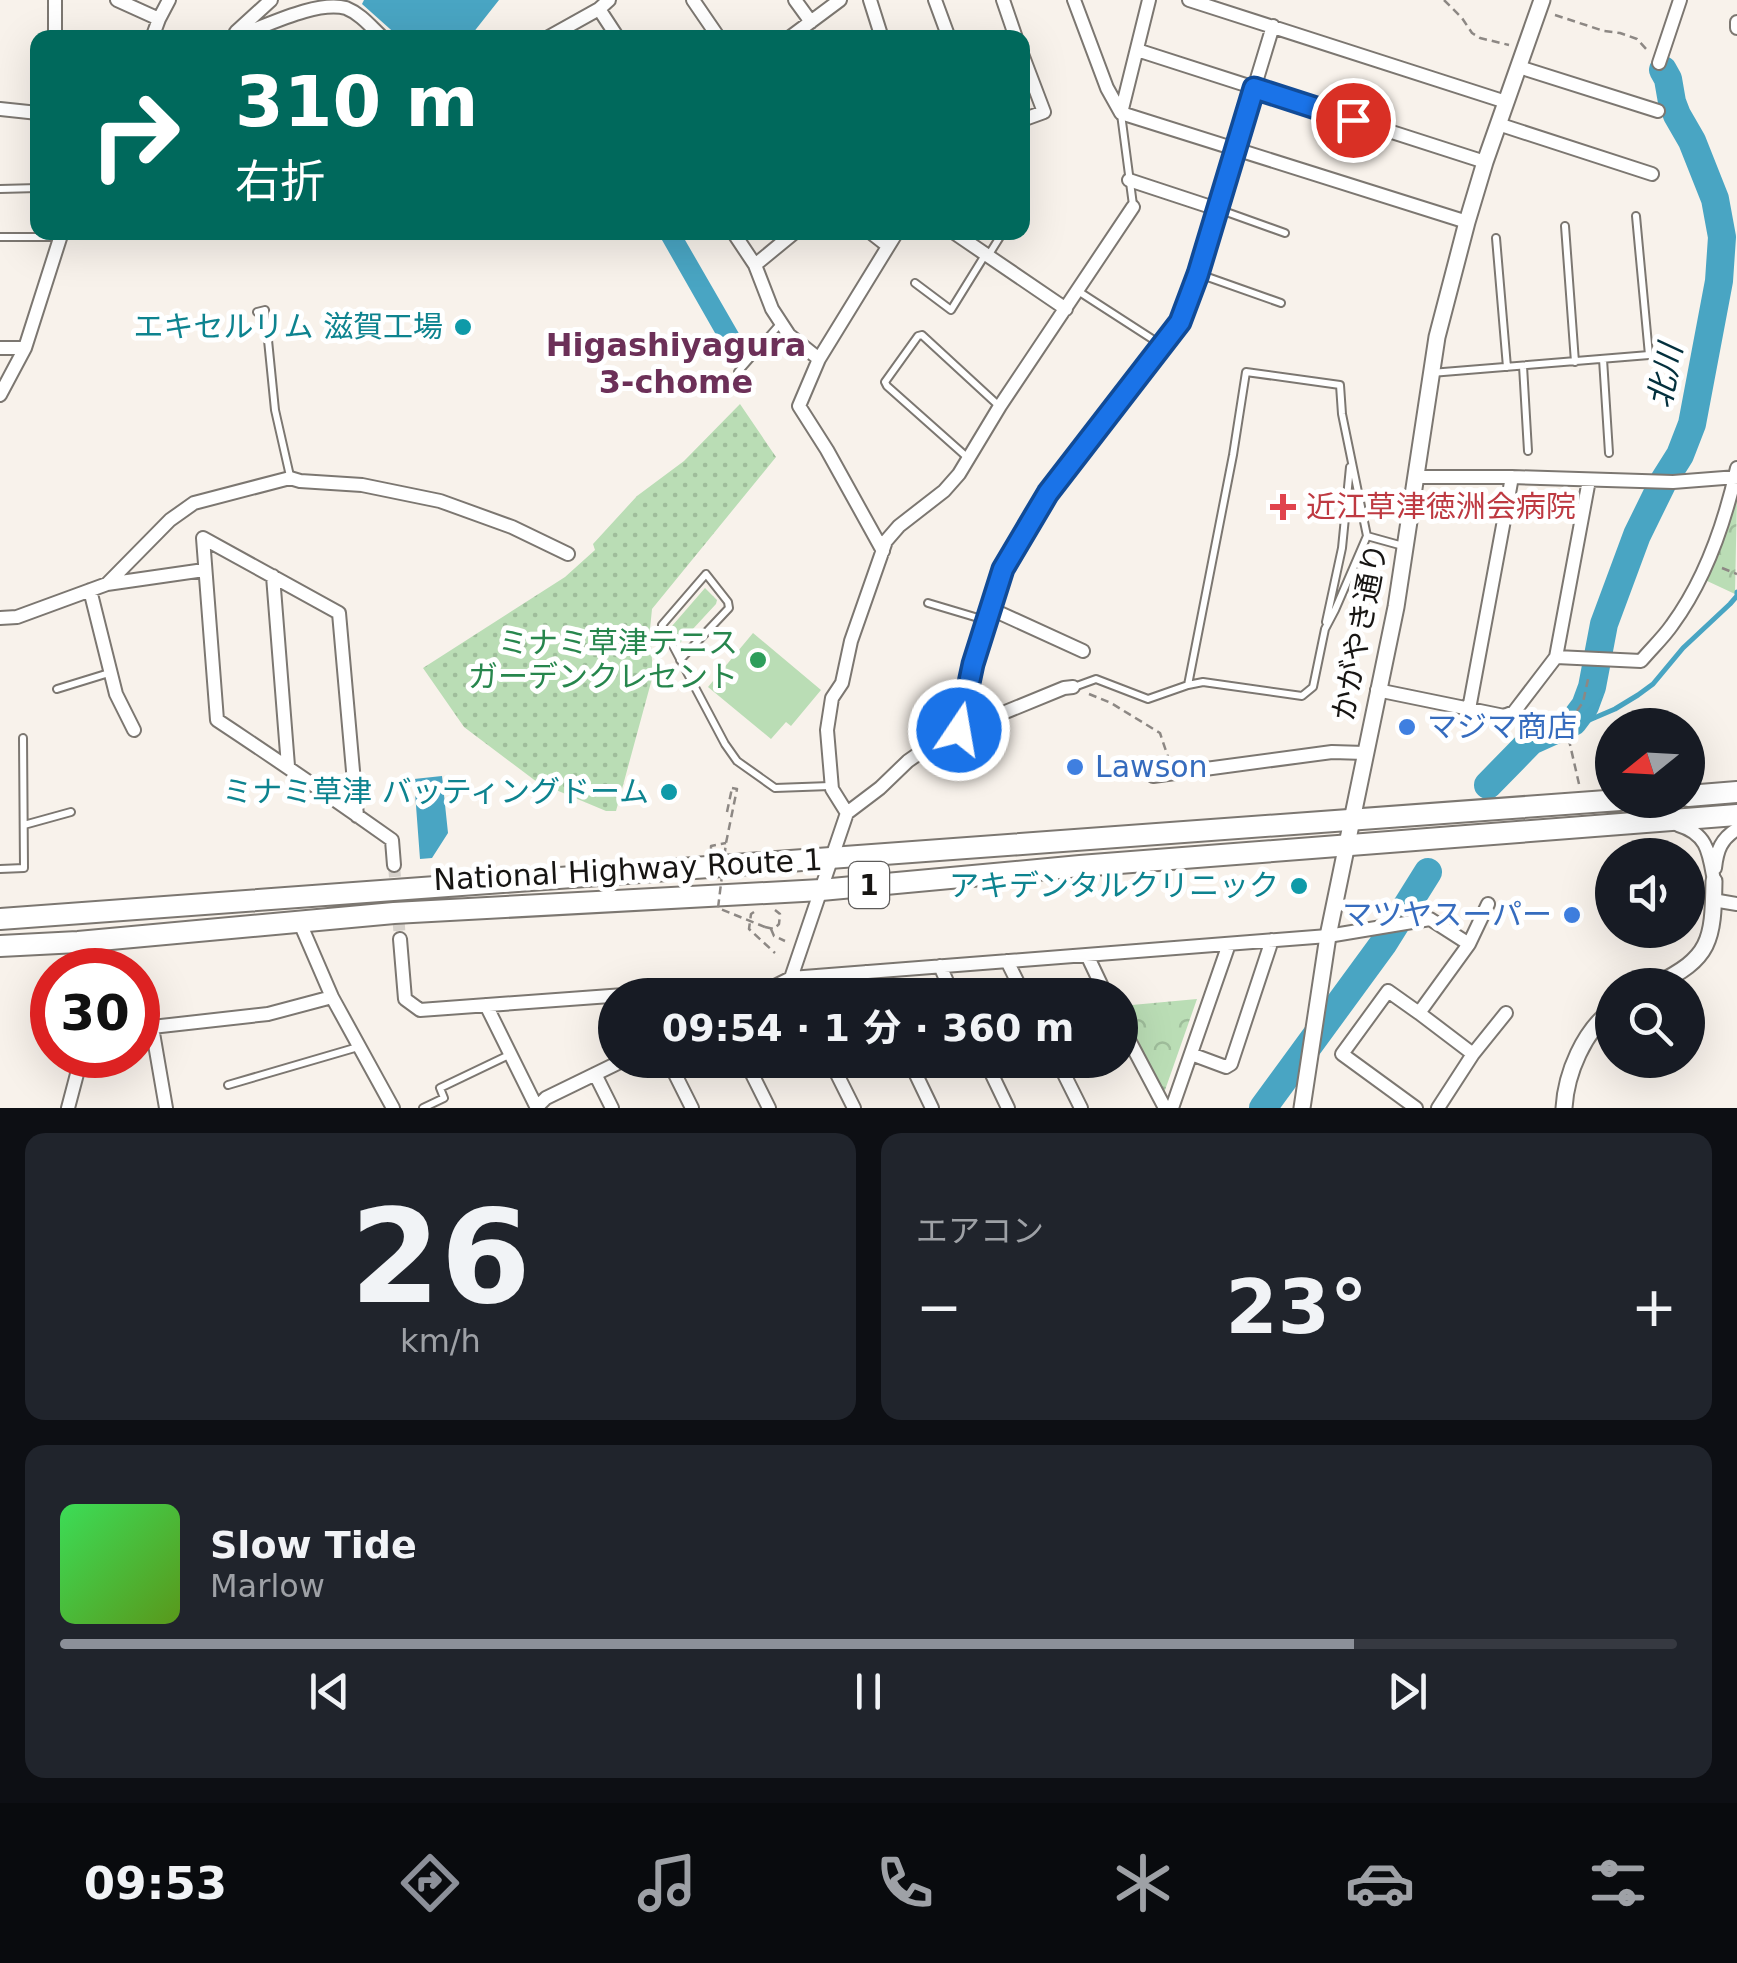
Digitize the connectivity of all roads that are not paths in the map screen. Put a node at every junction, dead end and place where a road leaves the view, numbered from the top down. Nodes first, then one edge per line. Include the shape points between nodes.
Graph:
1 (55, 0) edge
2 (117, 0) edge
3 (170, 0) edge
4 (272, 0) edge
5 (693, 0) edge
6 (795, 0) edge
7 (840, 0) edge
8 (870, 0) edge
9 (935, 0) edge
10 (1002, 0) edge
11 (1074, 0) edge
12 (1149, 0) edge
13 (1188, 0) edge
14 (1542, 0) edge
15 (1680, 0) edge
16 (604, 5) edge
17 (159, 19) junction
18 (810, 22) junction
19 (1273, 26) junction
20 (55, 30) edge
21 (155, 30) edge
22 (240, 30) edge
23 (252, 30) edge
24 (375, 30) edge
25 (560, 30) edge
26 (615, 30) edge
27 (714, 30) edge
28 (800, 30) edge
29 (879, 30) edge
30 (946, 30) edge
31 (1013, 30) edge
32 (1137, 50) junction
33 (1658, 63) road end
34 (1518, 67) junction
35 (1030, 75) edge
36 (1254, 88) junction
37 (1506, 102) junction
38 (0, 108) edge
39 (1658, 111) dead end
40 (30, 112) edge
41 (1122, 114) junction
42 (1030, 117) edge
43 (1498, 124) junction
44 (1235, 150) junction
45 (1485, 162) junction
46 (1652, 174) dead end
47 (1129, 180) junction
48 (30, 188) edge
49 (0, 189) edge
50 (1132, 206) joint
51 (1217, 209) junction
52 (1636, 216) dead end
53 (1466, 222) junction
54 (1565, 226) dead end
55 (1284, 233) dead end
56 (0, 236) edge
57 (30, 236) edge
58 (1496, 238) dead end
59 (59, 240) edge
60 (738, 240) edge
61 (785, 240) edge
62 (880, 240) edge
63 (892, 240) edge
64 (964, 240) edge
65 (997, 240) edge
66 (888, 246) junction
67 (986, 256) junction
68 (755, 265) junction
69 (1198, 274) junction
70 (915, 282) dead end
71 (1078, 290) junction
72 (1281, 303) dead end
73 (1066, 308) junction
74 (257, 312) dead end
75 (781, 322) junction
76 (1160, 345) junction
77 (0, 348) edge
78 (26, 348) junction
79 (819, 359) junction
80 (1603, 359) junction
81 (1575, 362) junction
82 (1523, 366) junction
83 (1506, 367) junction
84 (738, 372) dead end
85 (1430, 373) junction
86 (0, 395) edge
87 (1000, 406) junction
88 (1528, 451) dead end
89 (1609, 453) dead end
90 (969, 459) junction
91 (1350, 460) junction
92 (1736, 474) edge
93 (1417, 477) junction
94 (1512, 477) junction
95 (290, 478) junction
96 (1589, 480) junction
97 (1367, 536) junction
98 (1405, 546) junction
99 (883, 552) junction
100 (568, 554) dead end
101 (204, 570) junction
102 (273, 576) junction
103 (106, 584) junction
104 (90, 590) junction
105 (928, 603) dead end
106 (988, 615) junction
107 (0, 618) edge
108 (1325, 628) junction
109 (1083, 651) dead end
110 (1556, 657) junction
111 (680, 660) junction
112 (110, 672) junction
113 (1188, 685) junction
114 (1073, 687) joint
115 (57, 689) dead end
116 (1378, 690) junction
117 (1470, 709) junction
118 (134, 730) dead end
119 (959, 730) junction
120 (23, 738) dead end
121 (1365, 753) junction
122 (288, 766) junction
123 (1153, 776) dead end
124 (832, 786) junction
125 (1737, 792) edge
126 (1705, 795) edge
127 (1595, 801) edge
128 (71, 812) dead end
129 (848, 813) junction
130 (1737, 815) edge
131 (357, 816) junction
132 (1351, 821) junction
133 (1664, 821) junction
134 (24, 825) junction
135 (1737, 829) edge
136 (1346, 846) junction
137 (833, 856) junction
138 (394, 865) tunnel mouth
139 (0, 869) edge
140 (1714, 881) junction
141 (821, 890) junction
142 (1714, 900) junction
143 (1488, 904) dead end
144 (1737, 904) edge
145 (0, 919) edge
146 (300, 923) junction
147 (1328, 936) junction
148 (400, 939) tunnel mouth
149 (1272, 940) junction
150 (78, 942) junction
151 (1229, 944) junction
152 (1469, 944) junction
153 (0, 946) edge
154 (79, 948) edge
155 (1087, 955) junction
156 (1007, 961) junction
157 (940, 966) junction
158 (1687, 968) edge
159 (866, 972) junction
160 (790, 978) joint
161 (869, 978) edge
162 (946, 978) edge
163 (1016, 978) edge
164 (1098, 978) edge
165 (598, 997) edge
166 (332, 998) junction
167 (486, 1005) junction
168 (1419, 1013) junction
169 (1506, 1014) dead end
170 (160, 1025) edge
171 (1595, 1027) edge
172 (360, 1047) junction
173 (510, 1054) junction
174 (1191, 1054) junction
175 (1473, 1054) junction
176 (1138, 1055) edge
177 (598, 1073) edge
178 (595, 1074) junction
179 (76, 1078) edge
180 (158, 1078) edge
181 (677, 1078) edge
182 (754, 1078) edge
183 (839, 1078) edge
184 (918, 1078) edge
185 (993, 1078) edge
186 (1066, 1078) edge
187 (228, 1084) dead end
188 (68, 1108) edge
189 (166, 1108) edge
190 (393, 1108) edge
191 (423, 1108) edge
192 (536, 1108) edge
193 (612, 1108) edge
194 (692, 1108) edge
195 (769, 1108) edge
196 (854, 1108) edge
197 (932, 1108) edge
198 (1008, 1108) edge
199 (1081, 1108) edge
200 (1168, 1108) edge
201 (1302, 1108) edge
202 (1416, 1108) edge
203 (1438, 1108) edge
204 (1564, 1108) edge

1 - 20 street
2 - 17 street
3 - 17 street
4 - 22 street
5 - 27 street
6 - 18 street
7 - 18 street
8 - 29 street
9 - 30 street
10 - 31 street
11 - 41 street
12 - 32 street
13 - 19 street
14 - 34 street, かがやき通り
15 - 33 street
16 - 25 street
16 - 26 street
17 - 21 street
18 - 28 street
19 - 36 street
19 - 37 street
23 - 24 street via 329,4 359,15
32 - 36 street
32 - 41 street
34 - 37 street, かがやき通り
34 - 39 street
35 - 42 street via 1044,112
36 - 44 street
36 - 45 street
37 - 43 street, かがやき通り
38 - 40 street
41 - 44 street
41 - 47 lane
43 - 45 street, かがやき通り
43 - 46 street
44 - 51 street
44 - 53 street
45 - 53 street, かがやき通り
47 - 50 lane
47 - 51 street
48 - 49 lane
50 - 71 street
51 - 55 lane
51 - 69 street
52 - 80 lane via 1649,355
53 - 85 street, かがやき通り
54 - 81 lane
56 - 57 lane
58 - 83 lane
59 - 78 street
60 - 68 street
61 - 68 street
62 - 66 street
63 - 66 street
64 - 67 street
65 - 67 lane
66 - 79 street
67 - 70 lane via 951,310
67 - 73 street
68 - 75 street
69 - 72 lane
69 - 76 street via 1180,322
71 - 73 street
71 - 76 lane
73 - 87 street
74 - 95 lane via 265,310
75 - 79 street
75 - 84 lane
76 - 106 street via 1040,506 1003,569
77 - 78 street
78 - 86 street
79 - 99 street via 799,406
80 - 81 lane
80 - 89 lane
81 - 82 lane
82 - 83 lane
82 - 88 lane
83 - 85 lane
85 - 93 street, かがやき通り
87 - 90 street
87 - 90 lane via 922,335 886,382
90 - 99 street via 944,491 900,526
91 - 97 lane
91 - 108 lane via 1342,548
91 - 113 lane via 1340,386 1246,372
92 - 96 street via 1672,482
92 - 110 street via 1707,562 1673,624 1642,661
93 - 94 street
93 - 98 street, かがやき通り
94 - 96 street
94 - 117 street
95 - 100 street via 440,501
95 - 103 street via 194,503
96 - 110 street
97 - 98 lane
97 - 108 lane
98 - 116 street, かがやき通り
99 - 124 street via 832,698
101 - 102 street via 203,538
101 - 103 street
101 - 122 street via 217,720
102 - 122 street
102 - 131 street via 339,613
103 - 104 street
104 - 107 street
104 - 112 street
105 - 106 lane
106 - 109 street
106 - 119 street
108 - 113 lane via 1313,687 1302,696
110 - 117 street via 1510,715
111 - 111 lane via 662,625 706,574 728,608
111 - 124 lane via 737,761 775,788
112 - 115 lane
112 - 118 street
113 - 114 lane via 1148,700 1096,678
114 - 119 street
116 - 117 street
116 - 121 street, かがやき通り
119 - 129 street via 908,761
120 - 134 lane
121 - 123 street
121 - 132 street, かがやき通り
122 - 131 street
124 - 129 street
125 - 126 highway
127 - 132 highway, National Highway Route 1 / 1
128 - 134 lane
129 - 137 street
130 - 133 highway, National Highway Route 1 / 1
131 - 138 street via 392,840
132 - 136 street, かがやき通り
132 - 137 highway, National Highway Route 1 / 1
133 - 136 highway, National Highway Route 1 / 1
133 - 140 street via 1701,838
134 - 139 lane via 24,868
135 - 140 street via 1719,846
136 - 141 highway, National Highway Route 1 / 1
136 - 147 street, かがやき通り
137 - 141 street
137 - 145 highway, National Highway Route 1 / 1
140 - 142 street
141 - 146 highway, National Highway Route 1 / 1
141 - 160 street
142 - 144 street
142 - 158 street via 1712,926
143 - 152 street
146 - 150 highway, National Highway Route 1 / 1
146 - 166 street
147 - 149 street
147 - 152 street via 1430,919
147 - 201 street, かがやき通り
148 - 167 street via 406,998 420,1010
149 - 151 street
149 - 174 street via 1231,1064
150 - 153 highway, National Highway Route 1 / 1
150 - 154 street
151 - 155 street
151 - 174 street
152 - 168 street
155 - 156 street
155 - 164 street
156 - 157 street
156 - 163 street
157 - 159 street
157 - 162 street
159 - 160 street
159 - 161 street
165 - 167 street
166 - 170 street via 268,1014
166 - 172 street
167 - 173 street
168 - 175 street
168 - 202 street via 1388,991 1342,1054
169 - 175 street
171 - 204 street via 1576,1058
172 - 187 lane
172 - 190 street
173 - 191 lane via 440,1088 444,1098
173 - 192 street
174 - 200 street
175 - 203 street
176 - 200 street
177 - 178 street
178 - 192 street
178 - 193 street
179 - 188 street
180 - 189 street
181 - 194 street
182 - 195 street
183 - 196 street
184 - 197 street
185 - 198 street
186 - 199 street

